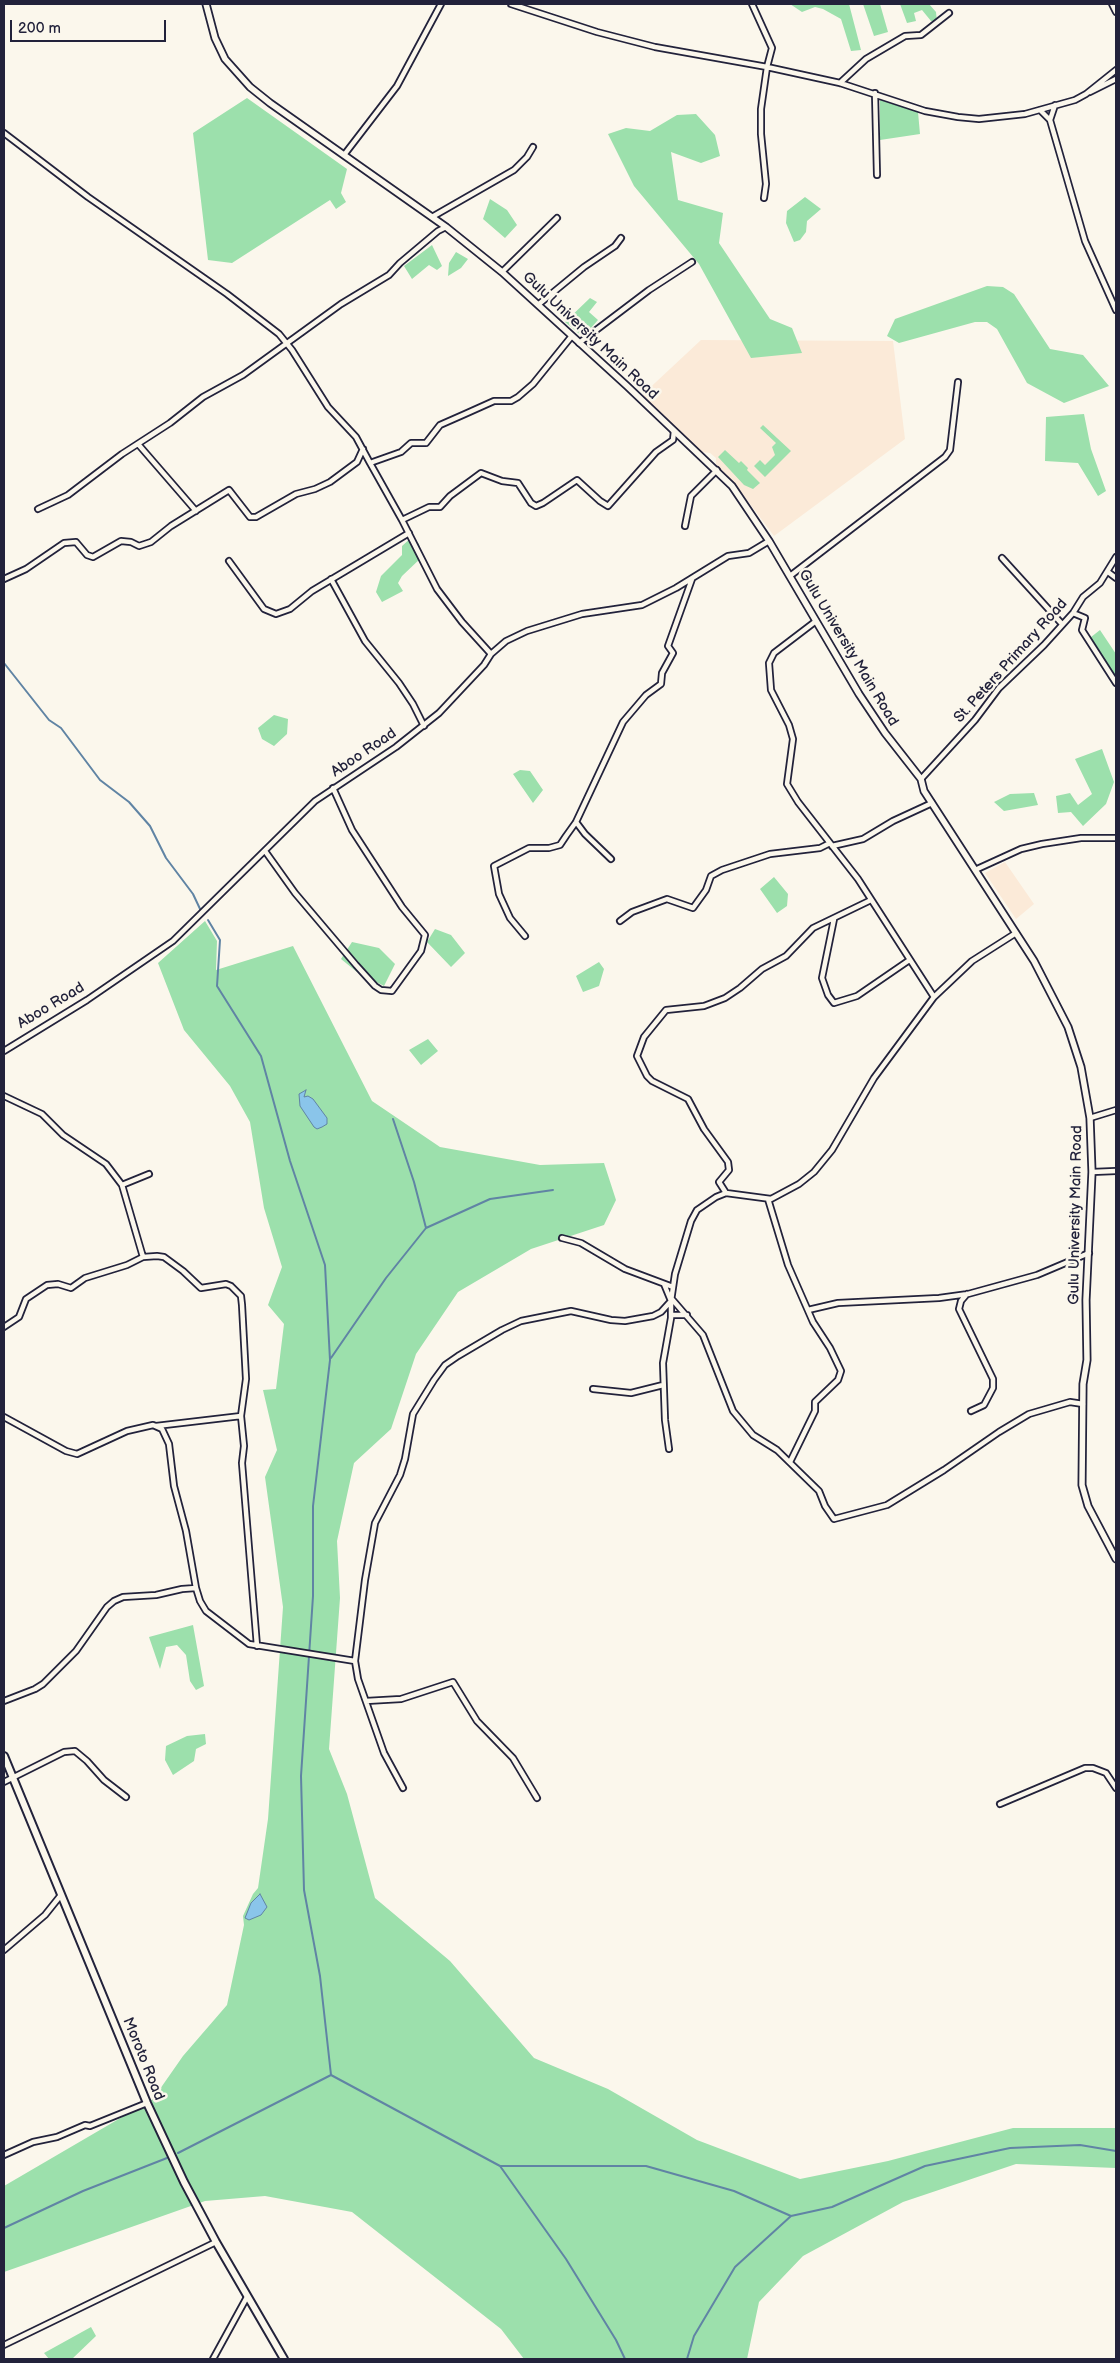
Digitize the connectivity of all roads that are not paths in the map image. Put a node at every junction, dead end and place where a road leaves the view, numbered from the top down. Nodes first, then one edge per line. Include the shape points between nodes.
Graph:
1 (206, 4) edge
2 (441, 4) edge
3 (511, 4) edge
4 (752, 4) edge
5 (1112, 4) edge
6 (1116, 12) edge
7 (949, 13) dead end
8 (767, 67) junction
9 (1116, 70) edge
10 (1116, 79) edge
11 (840, 83) junction
12 (875, 93) junction
13 (1086, 94) junction
14 (1055, 105) junction
15 (1040, 110) junction
16 (1050, 120) junction
17 (4, 133) edge
18 (533, 146) dead end
19 (344, 156) junction
20 (877, 175) dead end
21 (764, 198) dead end
22 (432, 217) junction
23 (557, 218) dead end
24 (446, 227) junction
25 (621, 238) dead end
26 (692, 262) dead end
27 (502, 272) junction
28 (539, 304) junction
29 (1116, 310) edge
30 (571, 337) junction
31 (287, 342) junction
32 (578, 343) junction
33 (958, 382) dead end
34 (674, 430) junction
35 (138, 444) junction
36 (363, 449) junction
37 (370, 463) junction
38 (717, 470) junction
39 (38, 509) dead end
40 (196, 511) junction
41 (402, 520) junction
42 (685, 526) dead end
43 (409, 532) junction
44 (769, 541) junction
45 (1116, 557) edge
46 (1002, 558) dead end
47 (229, 561) dead end
48 (1108, 572) junction
49 (790, 576) junction
50 (1116, 578) edge
51 (331, 579) junction
52 (692, 579) junction
53 (4, 580) edge
54 (1073, 613) junction
55 (816, 621) junction
56 (1062, 624) junction
57 (491, 654) junction
58 (1116, 683) edge
59 (424, 726) junction
60 (921, 780) junction
61 (333, 788) junction
62 (932, 803) junction
63 (576, 822) junction
64 (1116, 838) edge
65 (831, 844) junction
66 (265, 851) junction
67 (611, 859) dead end
68 (976, 870) junction
69 (872, 900) junction
70 (834, 919) junction
71 (620, 921) dead end
72 (1016, 933) junction
73 (525, 936) dead end
74 (908, 961) junction
75 (934, 998) junction
76 (4, 1050) edge
77 (4, 1096) edge
78 (1116, 1110) edge
79 (1090, 1118) junction
80 (1116, 1171) edge
81 (1092, 1172) junction
82 (149, 1174) dead end
83 (122, 1185) junction
84 (726, 1193) junction
85 (768, 1199) junction
86 (562, 1238) dead end
87 (1089, 1253) junction
88 (143, 1257) junction
89 (664, 1284) junction
90 (673, 1287) junction
91 (968, 1294) junction
92 (671, 1299) junction
93 (808, 1310) junction
94 (671, 1315) junction
95 (687, 1315) junction
96 (4, 1327) edge
97 (663, 1385) junction
98 (594, 1389) dead end
99 (1083, 1404) junction
100 (971, 1411) dead end
101 (241, 1416) junction
102 (4, 1417) edge
103 (156, 1426) junction
104 (669, 1449) dead end
105 (790, 1462) junction
106 (1116, 1559) edge
107 (196, 1588) junction
108 (257, 1646) junction
109 (355, 1661) junction
110 (4, 1701) edge
111 (366, 1701) junction
112 (4, 1756) edge
113 (12, 1777) junction
114 (4, 1782) edge
115 (403, 1788) dead end
116 (1116, 1788) edge
117 (126, 1797) dead end
118 (537, 1798) dead end
119 (1000, 1804) dead end
120 (61, 1895) junction
121 (4, 1950) edge
122 (147, 2103) junction
123 (4, 2155) edge
124 (216, 2242) junction
125 (248, 2297) junction
126 (4, 2345) edge
127 (213, 2359) edge
128 (284, 2359) edge

1 - 19 street, Gulu University Main Road via 215,38 230,66 270,103
2 - 19 street via 396,86
3 - 8 street via 654,47
4 - 8 street via 772,48
5 - 6 street
7 - 11 street via 921,35 905,36 866,58
8 - 11 street
8 - 21 street via 761,109
9 - 13 street
10 - 13 street
11 - 12 street
12 - 15 street via 925,111 958,117 992,118
12 - 20 street
13 - 14 street
14 - 15 street
14 - 16 street
15 - 16 street
16 - 29 street via 1085,241
17 - 31 street via 88,197 233,298
18 - 22 street via 514,170
19 - 22 street, Gulu University Main Road
22 - 24 street, Gulu University Main Road
23 - 27 street
24 - 27 street, Gulu University Main Road
24 - 31 street via 400,262 389,275
25 - 28 street
26 - 32 street
27 - 28 street, Gulu University Main Road
28 - 30 street, Gulu University Main Road
30 - 32 street, Gulu University Main Road
30 - 37 street via 523,394 511,401 494,402 465,414 440,426 426,443 411,443 401,452
31 - 35 street via 243,375 203,396
31 - 36 street via 328,407 356,436
32 - 34 street, Gulu University Main Road
33 - 49 street via 950,450 945,457
34 - 38 street, Gulu University Main Road
34 - 41 street via 672,440 656,452 608,506 577,480 536,506 518,484 481,473 440,507 429,507
35 - 39 street via 68,495
35 - 40 street
36 - 37 street
36 - 40 street via 357,462 330,482 296,494 256,518 250,517 229,490
37 - 41 street
38 - 42 street via 691,496
38 - 44 street, Gulu University Main Road via 737,493
40 - 53 street via 151,542 139,546 121,541 93,557 76,542 64,543
41 - 43 street
43 - 51 street
43 - 57 street via 437,589
44 - 49 street, Gulu University Main Road
44 - 52 street, Aboo Road via 750,553 728,556
45 - 48 street, St. Peters Primary Road
46 - 56 street
47 - 51 street via 271,614 283,613
48 - 50 street
48 - 54 street, St. Peters Primary Road via 1083,597
49 - 55 street, Gulu University Main Road
51 - 59 street via 366,641 399,682
52 - 57 street, Aboo Road via 642,605 582,614 527,631 506,641
52 - 63 street via 668,646 673,654 662,673 661,684 646,695 623,722
54 - 56 street, St. Peters Primary Road
54 - 58 street via 1085,618 1082,630
55 - 60 street, Gulu University Main Road via 884,733
55 - 65 street via 774,653 768,670 771,690 793,739 788,784
56 - 60 street, St. Peters Primary Road via 1000,688
57 - 59 street, Aboo Road
59 - 61 street, Aboo Road
60 - 62 street, Gulu University Main Road
61 - 66 street, Aboo Road via 315,801
61 - 66 street via 352,830 425,936 421,951 392,991 375,986 295,893
62 - 65 street via 893,820 863,839
62 - 68 street, Gulu University Main Road
63 - 67 street
63 - 73 street via 560,845 529,848 494,866 499,894 510,918
64 - 68 street via 1081,838 1042,844 1021,849
65 - 69 street
65 - 71 street via 770,854 722,870 711,876 706,890 693,908 667,899 632,912
66 - 76 street, Aboo Road via 160,952
68 - 72 street, Gulu University Main Road
69 - 70 street
69 - 74 street
70 - 74 street via 822,978 834,1003 857,996
70 - 84 street via 813,928 786,956 762,969 725,998 704,1006 666,1010 644,1037 638,1052 639,1061 650,1080 688,1099 704,1129 728,1162 730,1170 719,1182
72 - 75 street via 972,961
72 - 79 street, Gulu University Main Road via 1068,1027 1081,1067
74 - 75 street
75 - 85 street via 874,1078 832,1150 814,1172 799,1184
77 - 83 street via 42,1114 63,1136 106,1164
78 - 79 street
79 - 81 street, Gulu University Main Road
80 - 81 street
81 - 87 street, Gulu University Main Road
82 - 83 street
83 - 88 street
84 - 85 street
84 - 90 street via 703,1205 693,1216
85 - 93 street via 788,1265
86 - 89 street via 581,1243 625,1269
87 - 91 street via 1037,1275
87 - 99 street, Gulu University Main Road
88 - 96 street via 85,1278 71,1288 47,1285 26,1299 19,1318
88 - 101 street via 164,1258 201,1288 226,1284 241,1296 246,1379
89 - 90 street
89 - 92 street
90 - 92 street
91 - 93 street via 838,1303
91 - 100 street via 959,1309 993,1379 993,1388 984,1405
92 - 94 street
92 - 95 street
92 - 109 street via 661,1312 633,1320 611,1320 571,1311 521,1321 446,1365 413,1414 400,1475 375,1523
93 - 105 street via 840,1366 841,1374 815,1402 815,1411
94 - 95 street
94 - 97 street
95 - 105 street via 703,1335 733,1411 753,1435
97 - 98 street via 631,1393
97 - 104 street
99 - 105 street via 1070,1402 1029,1414 887,1505 836,1519 819,1491
99 - 106 street, Gulu University Main Road via 1081,1468 1084,1495
101 - 103 street
101 - 108 street
102 - 103 street via 66,1451 78,1454 127,1431
103 - 107 street via 164,1432 169,1444 174,1486
107 - 108 street via 206,1611 242,1641
107 - 110 street via 122,1597 114,1601 76,1651 43,1684
108 - 109 street
109 - 111 street
111 - 115 street via 384,1753
111 - 118 street via 401,1698 452,1682 477,1721 513,1758
112 - 113 main road, Moroto Road
113 - 114 street
113 - 117 street via 64,1752 75,1751
113 - 120 main road, Moroto Road
116 - 119 street via 1106,1773 1085,1768
120 - 121 street via 45,1915
120 - 122 main road, Moroto Road
122 - 123 street
122 - 124 main road, Moroto Road
124 - 125 main road, Moroto Road
124 - 126 street
125 - 127 street
125 - 128 main road, Moroto Road

